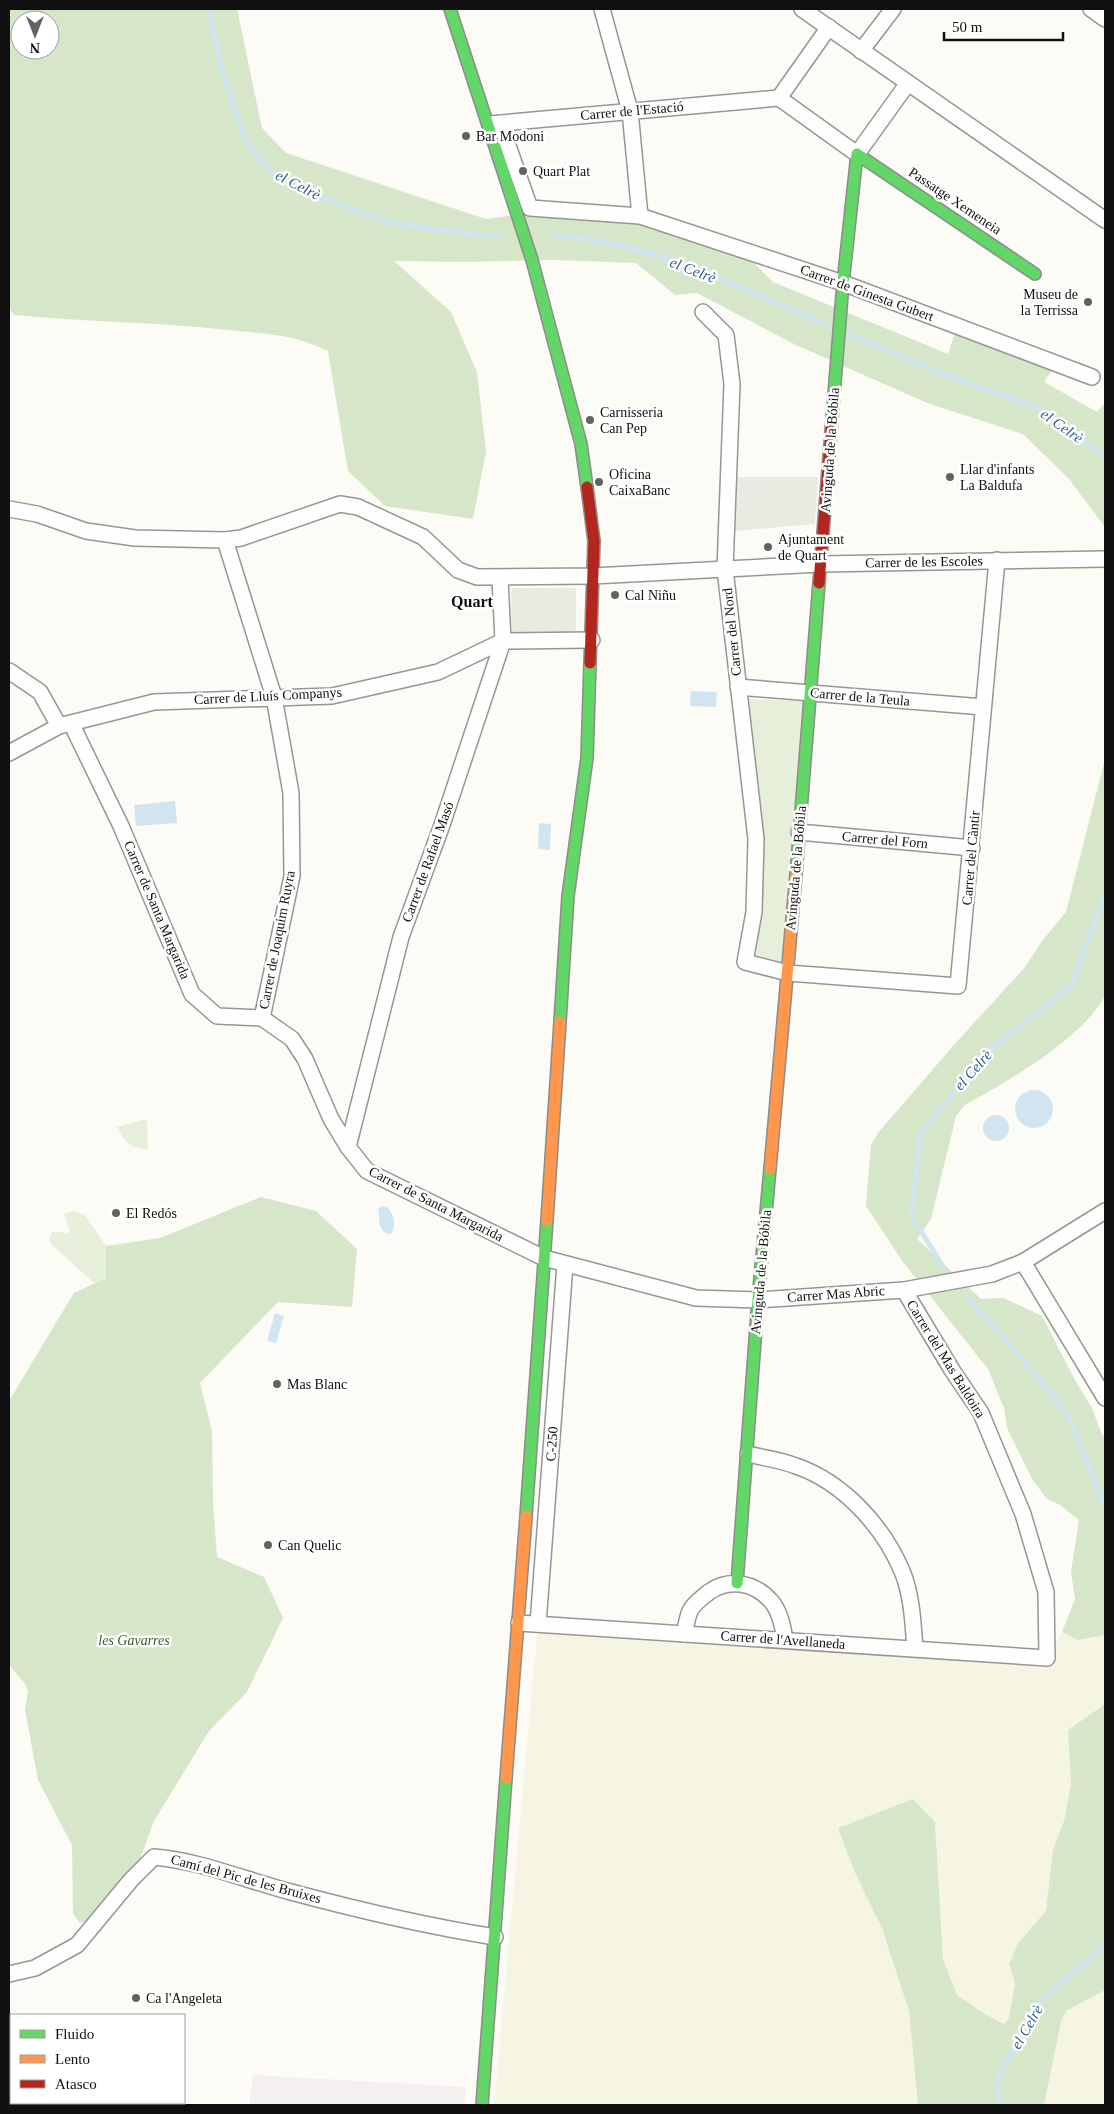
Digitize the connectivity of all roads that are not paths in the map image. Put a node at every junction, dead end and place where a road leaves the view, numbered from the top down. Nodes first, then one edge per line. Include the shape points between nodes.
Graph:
1 (450, 9) edge
2 (602, 9) edge
3 (802, 9) edge
4 (893, 9) edge
5 (1091, 9) edge
6 (1105, 19) edge
7 (829, 27) junction
8 (862, 51) junction
9 (908, 83) junction
10 (779, 98) junction
11 (630, 111) junction
12 (493, 124) junction
13 (858, 154) junction
14 (640, 216) junction
15 (1105, 220) edge
16 (1035, 274) dead end
17 (843, 283) junction
18 (703, 312) dead end
19 (1092, 377) dead end
20 (9, 509) edge
21 (225, 540) junction
22 (1105, 559) edge
23 (997, 560) junction
24 (821, 564) junction
25 (725, 569) junction
26 (593, 576) junction
27 (500, 578) junction
28 (592, 640) junction
29 (503, 641) junction
30 (9, 671) edge
31 (738, 687) junction
32 (810, 693) junction
33 (274, 697) junction
34 (983, 708) junction
35 (65, 725) junction
36 (9, 753) edge
37 (799, 832) junction
38 (972, 848) junction
39 (788, 973) junction
40 (262, 1018) junction
41 (348, 1147) junction
42 (1105, 1211) edge
43 (544, 1258) junction
44 (1023, 1262) junction
45 (566, 1264) junction
46 (904, 1290) junction
47 (758, 1300) junction
48 (1105, 1398) edge
49 (748, 1454) junction
50 (737, 1583) junction
51 (519, 1623) junction
52 (538, 1624) junction
53 (684, 1634) junction
54 (785, 1640) junction
55 (915, 1649) junction
56 (1047, 1658) joint
57 (495, 1937) junction
58 (9, 1974) edge
59 (482, 2105) edge

1 - 12 main road, C-250
2 - 11 street
3 - 7 street
4 - 8 street
5 - 6 street
7 - 8 street
7 - 10 street
8 - 9 street
9 - 13 street
9 - 15 street
10 - 11 street, Carrer de l'Estació
10 - 13 street
11 - 12 street, Carrer de l'Estació
11 - 14 street
12 - 14 street, Carrer de Ginesta Gubert via 530,208
12 - 26 main road, C-250 via 581,444 594,540
13 - 16 main road, Passatge Xemeneia
13 - 17 main road, Avinguda de la Bóbila
14 - 17 street, Carrer de Ginesta Gubert
17 - 19 street, Carrer de Ginesta Gubert
17 - 24 main road, Avinguda de la Bóbila
18 - 25 street, Carrer del Nord via 726,334 732,384
20 - 21 street, Carrer de les Escoles via 37,514 86,531 135,538
21 - 27 street, Carrer de les Escoles via 241,538 340,504 358,507 422,537 458,570 477,577
21 - 33 street, Carrer de Joaquim Ruyra
22 - 23 street, Carrer de les Escoles
23 - 24 street, Carrer de les Escoles
23 - 34 street, Carrer del Càntir
24 - 25 street, Carrer de les Escoles
24 - 32 main road, Avinguda de la Bóbila
25 - 26 street, Carrer de les Escoles
25 - 31 street, Carrer del Nord
26 - 27 street, Carrer de les Escoles
26 - 28 main road, C-250
27 - 29 street, Carrer de Rafael Masó
28 - 29 street, Carrer de Lluís Companys
28 - 43 main road, C-250 via 587,758 568,896
29 - 33 street, Carrer de Lluís Companys via 438,672 332,696
29 - 41 street, Carrer de Rafael Masó via 401,937
30 - 35 street via 40,692
31 - 32 street, Carrer de la Teula
31 - 39 street, Carrer del Nord via 756,839 754,912 745,962
32 - 34 street, Carrer de la Teula
32 - 37 main road, Avinguda de la Bóbila
33 - 35 street, Carrer de Lluís Companys via 154,702
33 - 40 street, Carrer de Joaquim Ruyra via 291,792 292,876
34 - 38 street, Carrer del Càntir
35 - 36 street, Carrer de Lluís Companys
35 - 40 street, Carrer de Santa Margarida via 121,826 192,994 217,1016
37 - 38 street, Carrer del Forn
37 - 39 main road, Avinguda de la Bóbila
38 - 39 street, Carrer del Càntir via 958,986
39 - 47 main road, Avinguda de la Bóbila
40 - 41 street, Carrer de Santa Margarida via 292,1039 305,1059 331,1120
41 - 43 street, Carrer de Santa Margarida via 367,1171
42 - 44 street, Carrer Mas Abric
43 - 45 street, Carrer de Santa Margarida
43 - 51 main road, C-250
44 - 46 street, Carrer Mas Abric via 992,1274
44 - 48 street
45 - 47 street, Carrer de Santa Margarida via 696,1298
45 - 52 street, C-250
46 - 47 street, Carrer Mas Abric
46 - 56 street, Carrer del Mas Baldoira via 981,1413 1023,1514 1046,1592
47 - 49 main road, Avinguda de la Bóbila
49 - 50 main road, Avinguda de la Bóbila
49 - 55 street via 797,1466 830,1483 860,1507 882,1534 902,1571 912,1607
50 - 53 street via 719,1585 704,1596 690,1610
50 - 54 street via 754,1588 771,1601 781,1619
51 - 52 street, Carrer de l'Avellaneda
51 - 57 main road, C-250
52 - 53 street, Carrer de l'Avellaneda
53 - 54 street, Carrer de l'Avellaneda
54 - 55 street, Carrer de l'Avellaneda
55 - 56 street, Carrer de l'Avellaneda
57 - 58 street, Camí del Pic de les Bruixes via 445,1929 300,1894 181,1860 154,1857 77,1945 35,1968
57 - 59 main road, C-250

